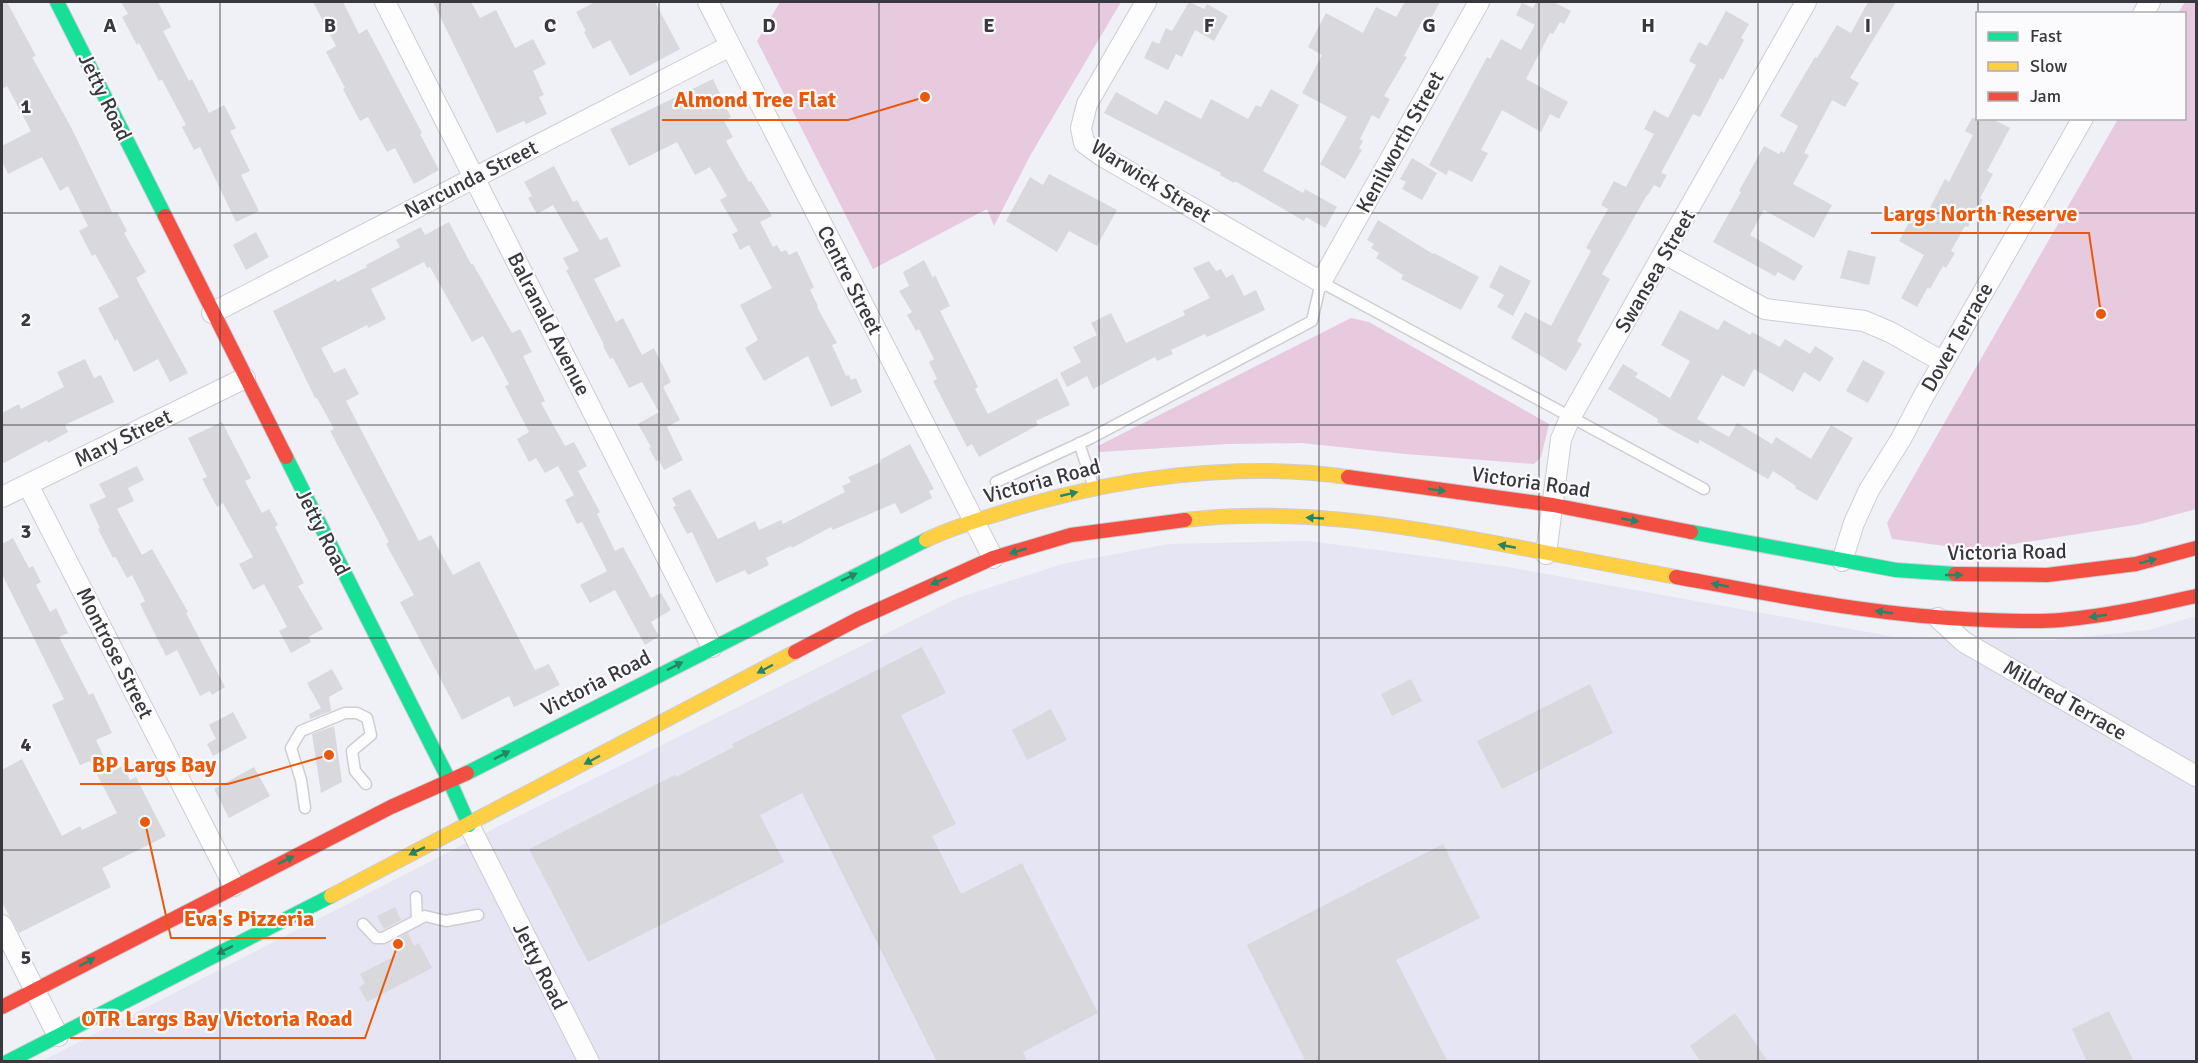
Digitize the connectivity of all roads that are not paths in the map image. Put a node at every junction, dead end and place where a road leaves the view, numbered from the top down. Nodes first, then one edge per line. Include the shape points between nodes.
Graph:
1 (57, 2) edge
2 (385, 2) edge
3 (708, 2) edge
4 (1146, 2) edge
5 (1479, 2) edge
6 (1806, 2) edge
7 (730, 46) junction
8 (2082, 120) edge
9 (474, 177) junction
10 (1665, 254) junction
11 (1321, 282) junction
12 (212, 313) junction
13 (1943, 362) junction
14 (245, 378) junction
15 (1570, 418) junction
16 (1079, 443) junction
17 (996, 482) dead end
18 (28, 485) junction
19 (1094, 488) junction
20 (1704, 489) dead end
21 (2, 497) edge
22 (1553, 505) junction
23 (974, 521) junction
24 (2196, 548) edge
25 (1546, 554) junction
26 (993, 558) junction
27 (1842, 561) junction
28 (2196, 597) edge
29 (1938, 618) junction
30 (712, 647) junction
31 (2196, 776) edge
32 (450, 782) junction
33 (366, 784) dead end
34 (305, 808) dead end
35 (469, 825) junction
36 (234, 886) junction
37 (416, 897) dead end
38 (478, 915) dead end
39 (417, 920) junction
40 (363, 924) dead end
41 (2, 925) edge
42 (35, 989) junction
43 (2, 1007) edge
44 (58, 1036) junction
45 (7, 1062) edge
46 (589, 1062) edge

1 - 12 main road, Jetty Road
2 - 9 street, Balranald Avenue
3 - 7 street, Centre Street
4 - 11 street, Warwick Street via 1087,104 1081,128 1084,143
5 - 11 street, Kenilworth Street
6 - 10 street, Swansea Street
7 - 9 street, Narcunda Street
7 - 23 street, Centre Street
8 - 13 street, Dover Terrace
9 - 12 street, Narcunda Street
9 - 30 street, Balranald Avenue
10 - 13 street via 1765,309 1864,321
10 - 15 street, Swansea Street
11 - 15 lane
11 - 16 lane, Victoria Road via 1312,321
12 - 14 main road, Jetty Road
13 - 27 street, Dover Terrace via 1869,490
14 - 18 street, Mary Street
14 - 32 main road, Jetty Road
15 - 20 lane
15 - 22 street, Swansea Street via 1561,439
16 - 17 lane, Victoria Road
16 - 19 lane
18 - 21 street, Mary Street
18 - 36 street, Montrose Street
19 -> 22 main road, Victoria Road via 1188,475 1293,472
23 -> 19 main road, Victoria Road
22 - 25 street, Swansea Street
22 -> 27 main road, Victoria Road
23 - 26 street, Centre Street
30 -> 23 main road, Victoria Road via 900,552
27 -> 24 main road, Victoria Road via 1942,574 2047,575 2136,564
25 -> 26 main road via 1432,531 1272,516 1196,519 1071,535
29 -> 25 main road via 1777,596
26 -> 35 main road via 858,619
28 -> 29 main road via 2061,620
29 - 31 street, Mildred Terrace via 1964,642
32 -> 30 main road, Victoria Road
32 - 35 main road, Jetty Road
36 -> 32 main road, Victoria Road
33 - 34 lane via 355,771 352,751 371,735 367,718 345,713 301,731 291,748
35 -> 44 main road
35 - 46 street, Jetty Road
42 -> 36 main road, Victoria Road
37 - 39 lane
38 - 39 lane via 446,921 425,916
39 - 40 lane via 382,938 376,938
41 - 42 street
42 - 43 main road, Victoria Road
42 - 44 street
44 - 45 main road

